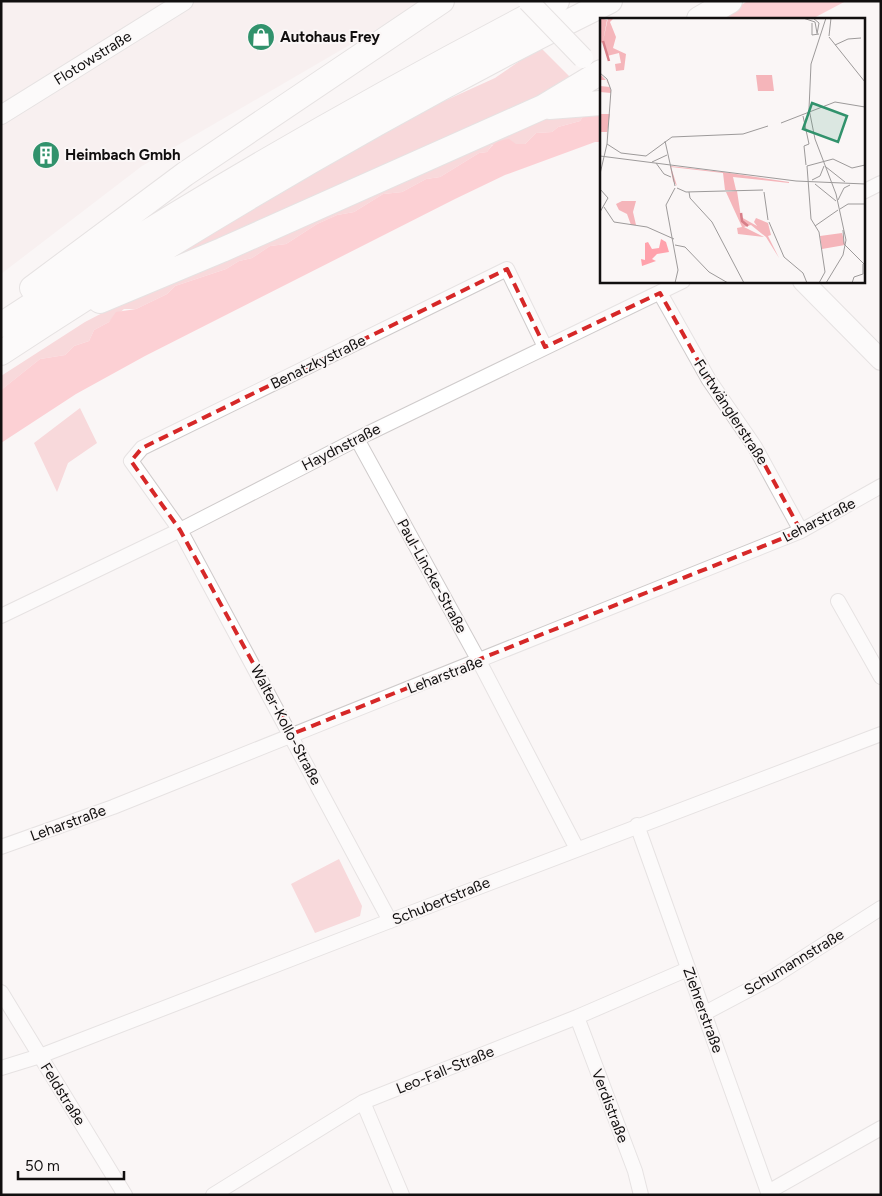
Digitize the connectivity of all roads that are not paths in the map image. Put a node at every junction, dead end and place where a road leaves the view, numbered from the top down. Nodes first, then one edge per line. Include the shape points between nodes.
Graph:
1 (184, 1) edge
2 (442, 1) edge
3 (528, 1) edge
4 (557, 1) edge
5 (610, 1) edge
6 (730, 1) edge
7 (701, 18) edge
8 (596, 69) edge
9 (600, 103) edge
10 (542, 107) junction
11 (1, 115) edge
12 (881, 183) edge
13 (864, 192) edge
14 (681, 282) edge
15 (804, 282) edge
16 (660, 293) junction
17 (1, 312) edge
18 (1, 325) edge
19 (34, 331) junction
20 (545, 347) junction
21 (1, 353) edge
22 (881, 360) edge
23 (356, 439) junction
24 (881, 486) edge
25 (180, 530) junction
26 (801, 531) junction
27 (838, 601) dead end
28 (1, 616) edge
29 (479, 661) junction
30 (881, 677) edge
31 (292, 734) junction
32 (881, 734) edge
33 (637, 825) junction
34 (1, 847) edge
35 (576, 847) junction
36 (881, 908) edge
37 (390, 921) junction
38 (688, 969) junction
39 (1, 992) edge
40 (705, 1013) junction
41 (577, 1017) junction
42 (40, 1056) junction
43 (1, 1068) edge
44 (363, 1102) junction
45 (881, 1128) edge
46 (768, 1193) edge
47 (125, 1195) edge
48 (214, 1195) edge
49 (402, 1195) edge
50 (641, 1195) edge

1 - 11 street, Flotowstraße
2 - 17 highway via 185,174
3 - 8 main road, bridge
4 - 18 highway via 251,168
5 - 19 highway via 411,104 299,167
6 - 7 highway
8 - 10 highway
9 - 10 highway
10 - 19 highway
12 - 13 street
14 - 16 street, Haydnstraße
15 - 22 main road
16 - 20 street, Haydnstraße
16 - 26 street, Furtwänglerstraße via 709,380 755,447
19 - 21 highway
20 - 23 street, Haydnstraße
20 - 25 street, Benatzkystraße via 507,269 142,448 131,461
23 - 25 street, Haydnstraße
23 - 29 street, Paul-Lincke-Straße
24 - 26 street, Leharstraße
25 - 28 street, Haydnstraße
25 - 31 street, Walter-Kollo-Straße
26 - 29 street, Leharstraße
27 - 30 street
29 - 31 street, Leharstraße
29 - 35 street, Paul-Lincke-Straße
31 - 34 street, Leharstraße via 118,805
31 - 37 street, Walter-Kollo-Straße
32 - 33 street, Schubertstraße
33 - 35 street, Schubertstraße
33 - 38 street, Ziehrerstraße
35 - 37 street, Schubertstraße
36 - 40 street, Schumannstraße via 773,977
37 - 42 street, Schubertstraße
38 - 40 street, Ziehrerstraße
38 - 41 street, Leo-Fall-Straße
39 - 42 street, Feldstraße
40 - 46 street, Ziehrerstraße
41 - 44 street, Leo-Fall-Straße
41 - 50 street, Verdistraße
42 - 43 street, Schubertstraße
42 - 47 street, Feldstraße
44 - 48 street, Leo-Fall-Straße
44 - 49 street
45 - 46 street

